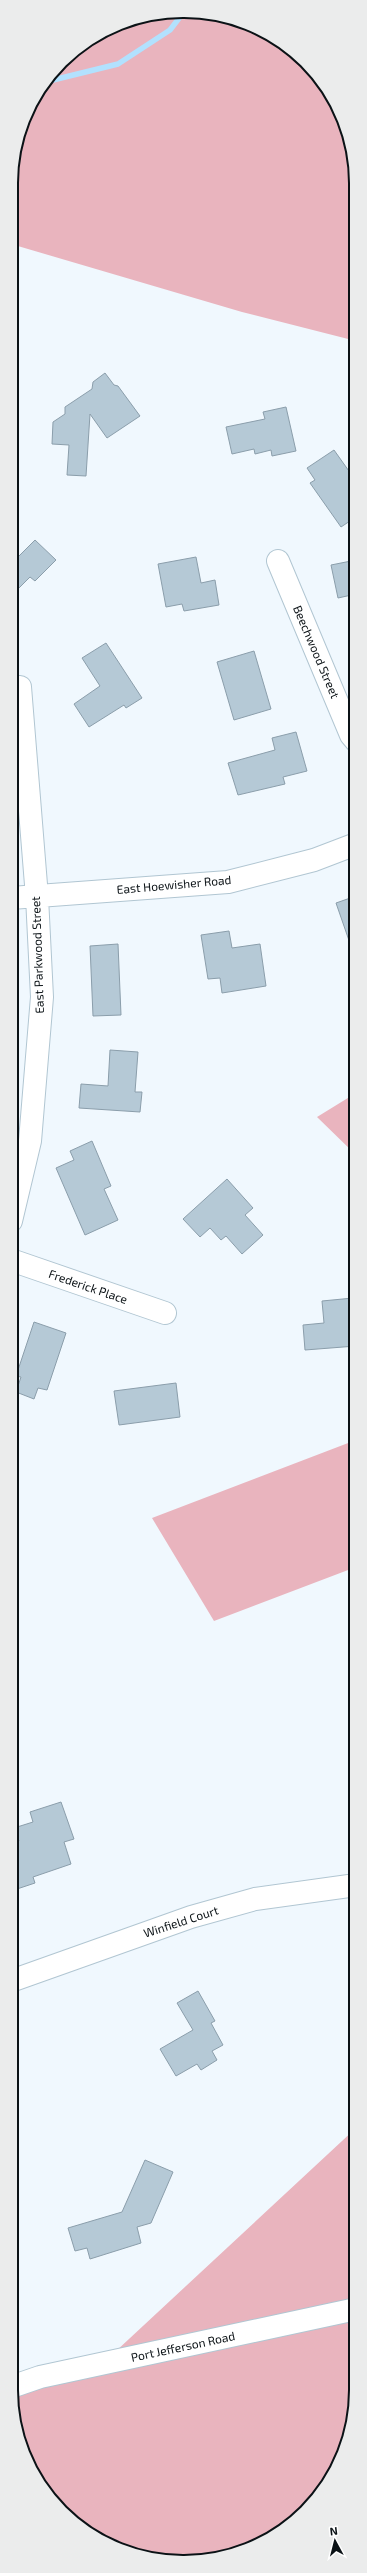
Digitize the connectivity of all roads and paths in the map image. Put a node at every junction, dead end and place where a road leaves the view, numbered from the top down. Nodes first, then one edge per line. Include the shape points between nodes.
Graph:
1 (278, 562) dead end
2 (20, 688) dead end
3 (349, 731) edge
4 (349, 847) edge
5 (37, 896) junction
6 (18, 897) edge
7 (18, 1192) edge
8 (18, 1262) edge
9 (165, 1313) dead end
10 (349, 1886) edge
11 (18, 1979) edge
12 (349, 2311) edge
13 (18, 2385) edge

1 - 3 street, Beechwood Street
2 - 5 street, East Parkwood Street
4 - 5 street, East Hoewisher Road via 314,860 228,882
5 - 6 street, East Hoewisher Road
5 - 7 street, East Parkwood Street via 42,997 30,1141
8 - 9 street, Frederick Place
10 - 11 street, Winfield Court via 255,1899 191,1917
12 - 13 street, Port Jefferson Road via 40,2377

